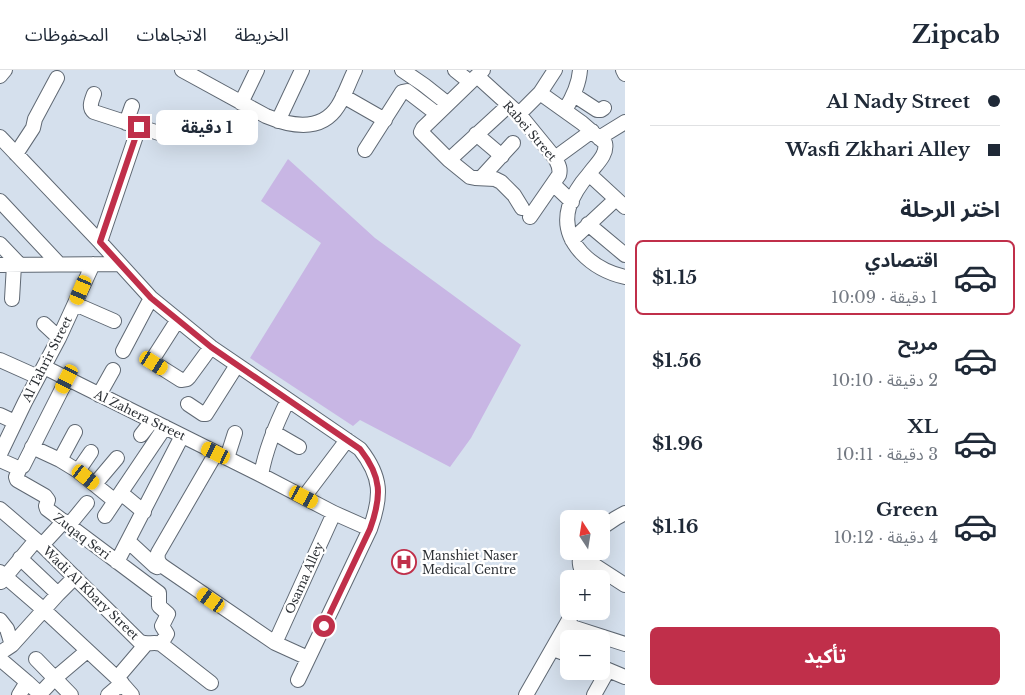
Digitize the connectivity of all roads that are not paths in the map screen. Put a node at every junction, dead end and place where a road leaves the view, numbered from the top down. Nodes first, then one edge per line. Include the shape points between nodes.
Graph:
1 (4, 70) edge
2 (182, 70) edge
3 (257, 70) edge
4 (355, 70) edge
5 (402, 70) edge
6 (455, 70) edge
7 (555, 70) edge
8 (580, 70) edge
9 (623, 70) edge
10 (297, 72) edge
11 (199, 74) edge
12 (625, 74) edge
13 (0, 76) edge
14 (477, 76) edge
15 (57, 78) dead end
16 (540, 93) junction
17 (94, 94) dead end
18 (574, 95) junction
19 (343, 96) junction
20 (241, 103) junction
21 (448, 104) junction
22 (132, 106) dead end
23 (604, 108) dead end
24 (514, 110) junction
25 (565, 110) junction
26 (437, 114) junction
27 (385, 120) junction
28 (278, 121) junction
29 (625, 122) edge
30 (133, 125) junction
31 (476, 134) junction
32 (596, 134) junction
33 (168, 136) dead end
34 (0, 137) edge
35 (513, 143) dead end
36 (365, 150) dead end
37 (16, 154) junction
38 (502, 156) junction
39 (449, 160) junction
40 (557, 162) junction
41 (589, 174) junction
42 (481, 178) junction
43 (553, 184) junction
44 (0, 200) edge
45 (572, 202) junction
46 (621, 203) edge
47 (588, 224) junction
48 (572, 240) junction
49 (100, 242) junction
50 (0, 244) edge
51 (625, 255) edge
52 (58, 264) junction
53 (93, 264) junction
54 (119, 264) junction
55 (0, 265) edge
56 (17, 265) junction
57 (625, 277) edge
58 (151, 298) junction
59 (12, 299) dead end
60 (75, 304) junction
61 (178, 320) junction
62 (114, 322) dead end
63 (44, 324) dead end
64 (59, 338) junction
65 (211, 347) junction
66 (123, 351) dead end
67 (0, 360) edge
68 (237, 365) junction
69 (113, 370) dead end
70 (41, 372) junction
71 (67, 379) junction
72 (99, 395) junction
73 (288, 400) junction
74 (188, 404) dead end
75 (0, 415) edge
76 (152, 421) junction
77 (15, 422) junction
78 (165, 427) junction
79 (75, 432) dead end
80 (273, 432) junction
81 (235, 433) dead end
82 (141, 435) dead end
83 (182, 436) junction
84 (347, 440) junction
85 (32, 447) junction
86 (299, 447) dead end
87 (91, 452) dead end
88 (0, 454) edge
89 (222, 456) junction
90 (117, 458) dead end
91 (0, 460) edge
92 (60, 460) junction
93 (142, 463) junction
94 (20, 468) junction
95 (78, 471) junction
96 (261, 475) junction
97 (161, 478) junction
98 (95, 484) junction
99 (118, 497) junction
100 (304, 497) junction
101 (87, 503) dead end
102 (144, 512) junction
103 (1, 513) edge
104 (334, 513) junction
105 (625, 513) edge
106 (105, 516) dead end
107 (610, 522) edge
108 (66, 523) junction
109 (370, 529) junction
110 (129, 542) junction
111 (39, 543) junction
112 (20, 558) junction
113 (590, 560) edge
114 (117, 562) junction
115 (160, 564) junction
116 (75, 577) junction
117 (1, 579) edge
118 (625, 585) edge
119 (58, 594) junction
120 (44, 610) junction
121 (0, 620) edge
122 (569, 620) edge
123 (566, 625) junction
124 (146, 644) junction
125 (161, 644) junction
126 (275, 644) junction
127 (625, 644) edge
128 (12, 645) junction
129 (553, 649) junction
130 (87, 651) junction
131 (560, 652) edge
132 (0, 653) edge
133 (308, 658) junction
134 (0, 659) edge
135 (36, 659) dead end
136 (610, 671) edge
137 (625, 677) edge
138 (54, 679) junction
139 (119, 680) junction
140 (298, 680) dead end
141 (600, 680) edge
142 (27, 682) junction
143 (211, 683) dead end
144 (529, 694) edge
145 (19, 695) edge
146 (40, 695) edge
147 (70, 695) edge
148 (108, 695) edge
149 (132, 695) edge
150 (594, 695) edge

1 - 13 street
2 - 11 street
3 - 20 street
4 - 19 street
5 - 21 street
6 - 14 street, Rabei Street
7 - 16 street
8 - 18 street
9 - 12 street
10 - 28 street
11 - 20 street
14 - 21 street
14 - 24 street, Rabei Street
15 - 37 street via 33,128
16 - 24 street
16 - 25 street
17 - 30 street via 92,111
18 - 23 street via 597,110
18 - 25 street
19 - 27 street
19 - 28 street via 337,108 321,121 300,125
20 - 28 street
21 - 26 street
22 - 30 street
24 - 31 street
24 - 40 street, Rabei Street
25 - 32 street
26 - 27 street via 407,91 398,97
26 - 39 street via 421,132
27 - 36 street
29 - 32 street
30 - 33 street
30 - 49 street
31 - 38 street
31 - 39 street
32 - 40 street
32 - 41 street via 606,148
34 - 37 street
35 - 38 street
37 - 49 street
38 - 42 street
39 - 42 street via 470,176
40 - 43 street via 560,171
41 - 45 street
41 - 46 street
42 - 43 street via 500,182 526,212
43 - 45 street
44 - 52 street
45 - 48 street via 568,218
46 - 47 street
47 - 48 street
47 - 51 street
48 - 57 street via 593,264
49 - 54 street
50 - 56 street
52 - 53 street
52 - 56 street
53 - 54 street
53 - 60 street, Al Tahrir Street
54 - 58 street
55 - 56 street
56 - 59 street
58 - 61 street
58 - 66 street
60 - 62 street
60 - 64 street, Al Tahrir Street
61 - 65 street
61 - 65 street via 154,357 154,363 184,380
63 - 64 street
64 - 70 street, Al Tahrir Street
65 - 68 street
67 - 70 street, Al Zahera Street
68 - 73 street
68 - 74 street via 206,414
69 - 72 street
70 - 71 street, Al Zahera Street
70 - 77 street, Al Tahrir Street
71 - 72 street, Al Zahera Street
71 - 85 street
72 - 76 street, Al Zahera Street
73 - 80 street
73 - 84 street
75 - 77 street
76 - 78 street, Al Zahera Street
76 - 82 street
77 - 88 street, Al Tahrir Street
78 - 83 street, Al Zahera Street
78 - 93 street
79 - 92 street
80 - 86 street
80 - 96 street
81 - 89 street
83 - 89 street, Al Zahera Street
83 - 97 street
84 - 100 street
84 - 109 street via 360,449 375,473 378,502
85 - 92 street
85 - 94 street
87 - 95 street
89 - 96 street, Al Zahera Street
89 - 115 street via 158,553
90 - 98 street
91 - 94 street
92 - 95 street
93 - 97 street
93 - 99 street
94 - 108 street, Zuqaq Seri via 17,480 45,496 47,509
95 - 98 street
96 - 100 street, Al Zahera Street
97 - 102 street
98 - 99 street
99 - 102 street
99 - 106 street
100 - 104 street, Al Zahera Street
101 - 108 street
102 - 110 street
103 - 111 street, Wadi Al Kbary Street
104 - 109 street, Al Zahera Street
104 - 126 street, Osama Alley
105 - 107 street
108 - 111 street
108 - 114 street, Zuqaq Seri
109 - 133 street
110 - 114 street
110 - 115 street via 155,566
111 - 112 street
111 - 116 street, Wadi Al Kbary Street
112 - 117 street
112 - 119 street
113 - 118 street
114 - 125 street, Zuqaq Seri via 159,594 159,606 168,614 162,624 168,634
115 - 126 street
116 - 119 street
116 - 124 street, Wadi Al Kbary Street via 139,641
117 - 120 street
119 - 120 street
120 - 128 street
120 - 130 street
121 - 128 street
122 - 123 street
123 - 127 street
123 - 129 street
124 - 125 street, Wadi Al Kbary Street
124 - 139 street
125 - 143 street
126 - 133 street
128 - 132 street
129 - 131 street
129 - 144 street
130 - 138 street
130 - 139 street
133 - 140 street
134 - 142 street
135 - 138 street
136 - 137 street
138 - 146 street
138 - 147 street
139 - 148 street
139 - 149 street
141 - 150 street
142 - 145 street
142 - 146 street

